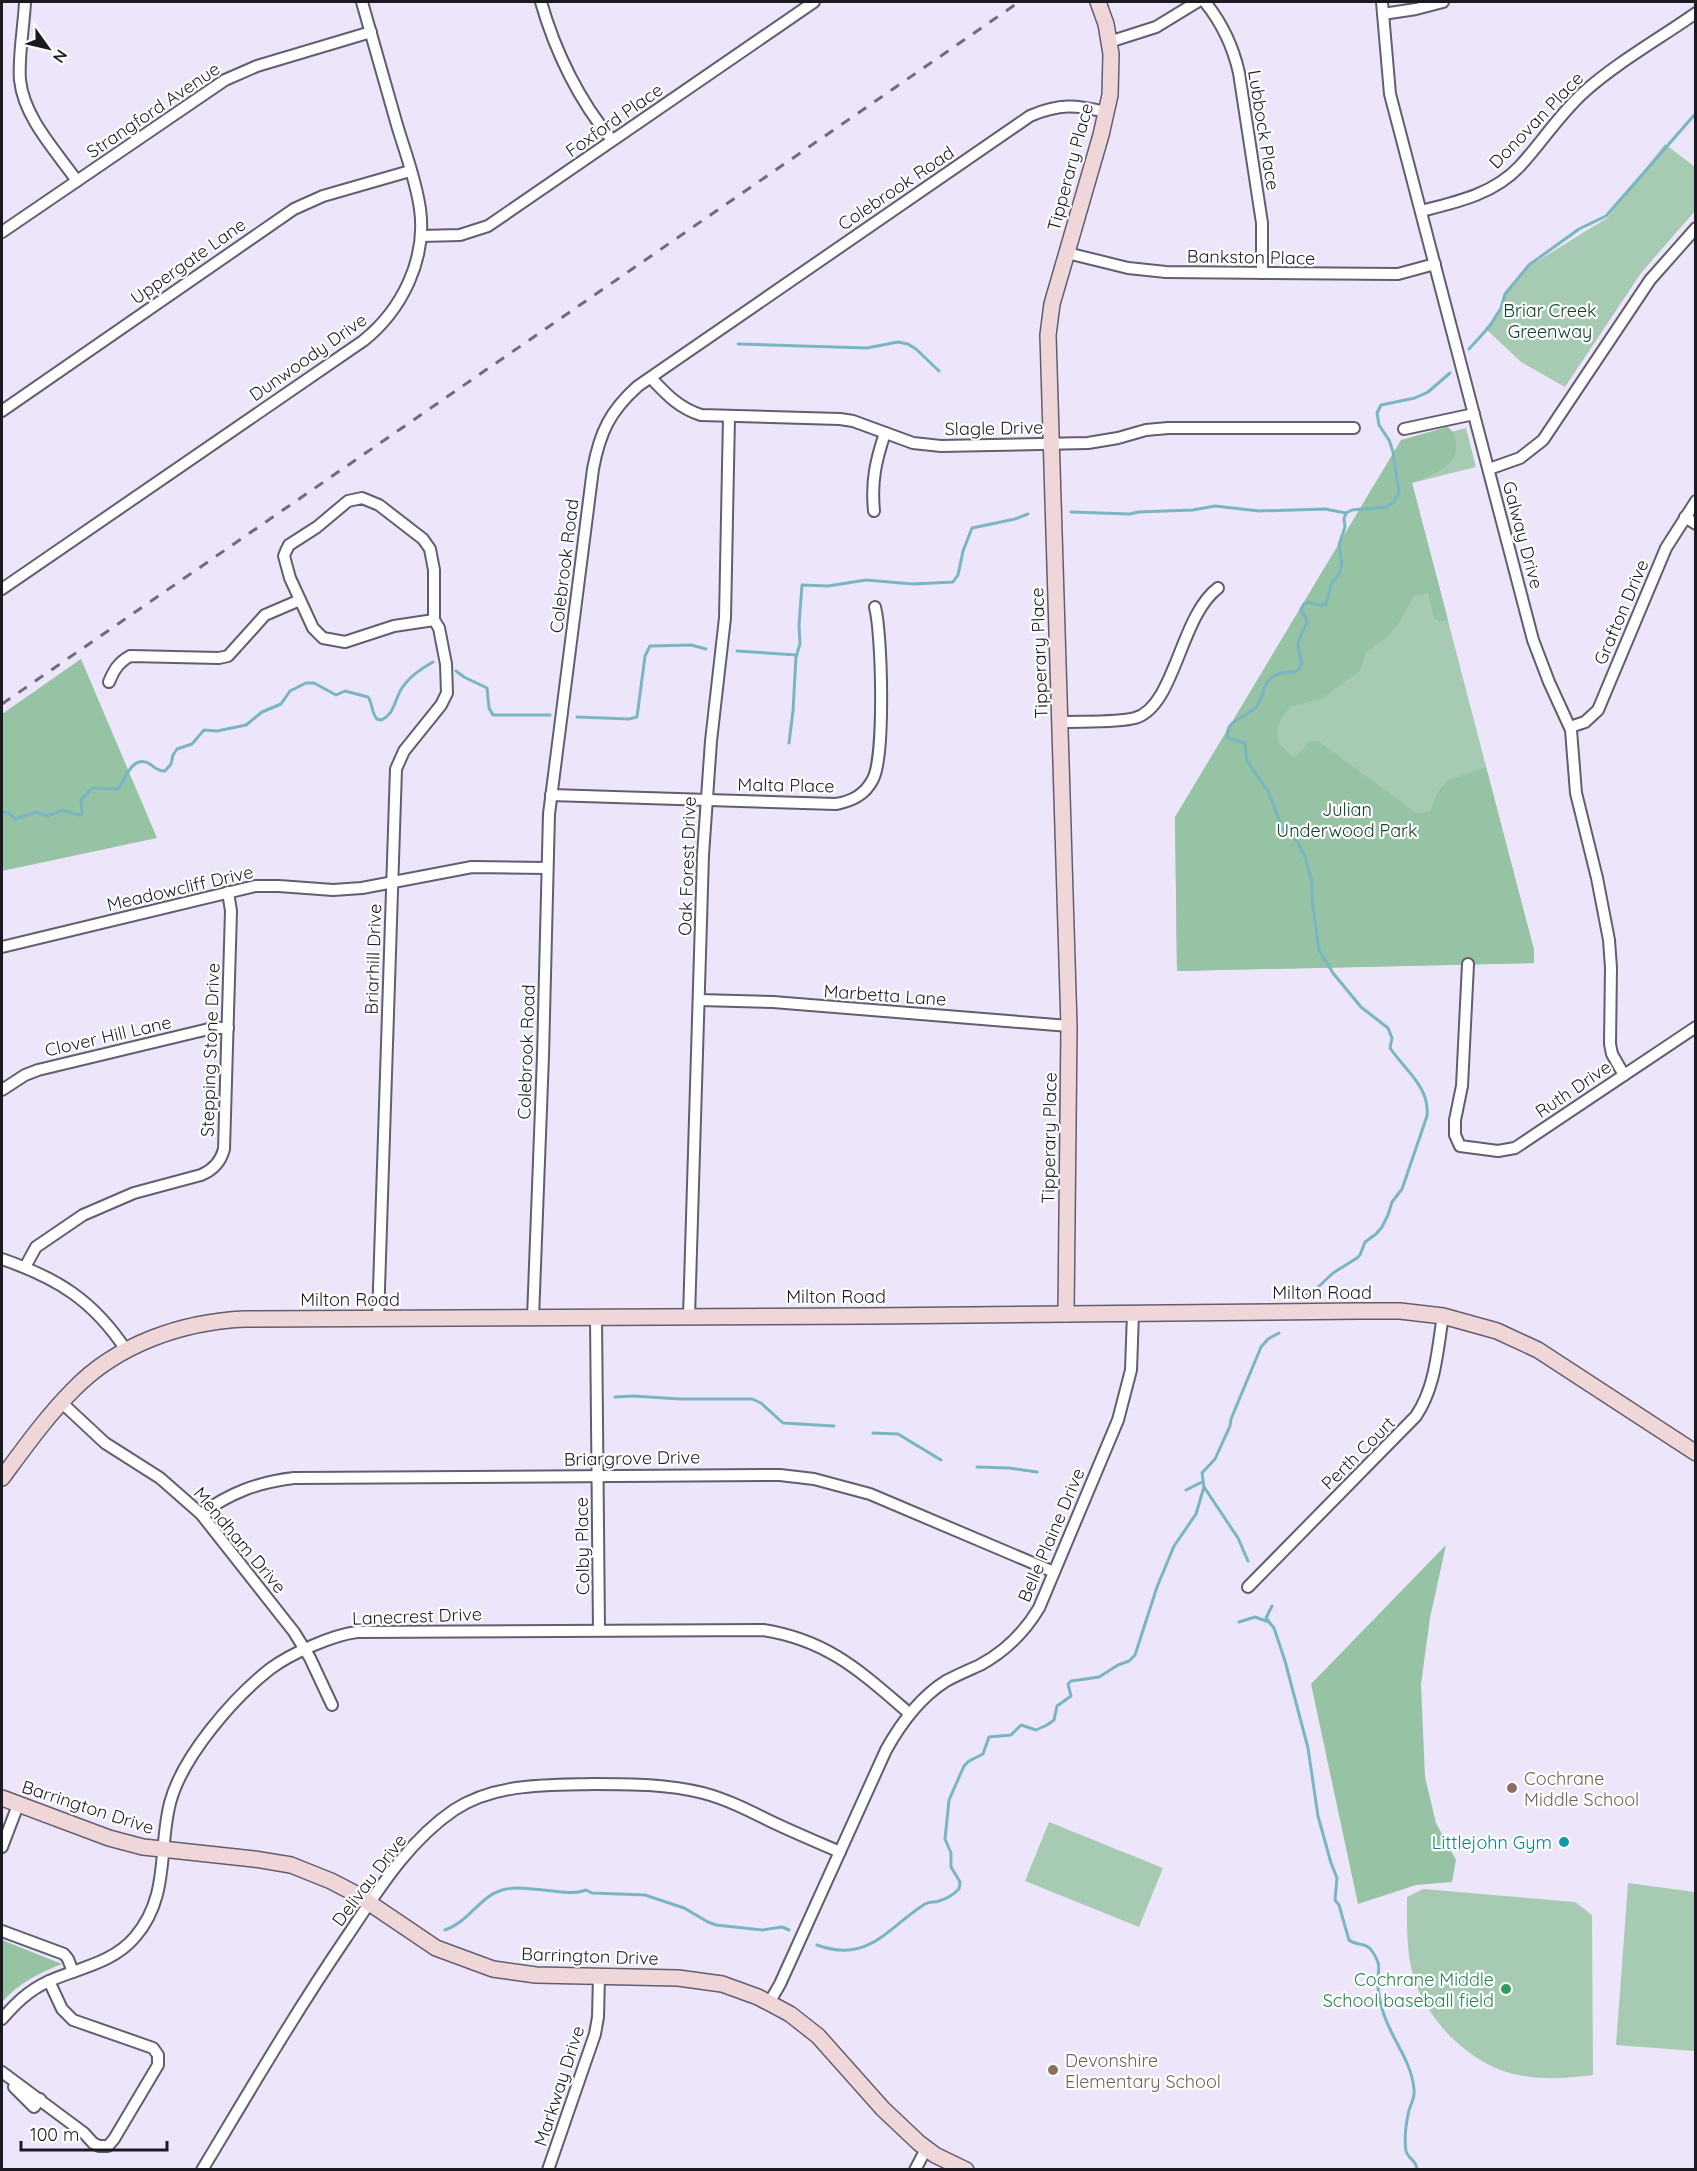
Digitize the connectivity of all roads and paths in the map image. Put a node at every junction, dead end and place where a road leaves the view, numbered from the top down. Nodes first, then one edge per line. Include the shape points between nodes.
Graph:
1 (25, 2) edge
2 (362, 2) edge
3 (541, 2) edge
4 (814, 2) edge
5 (1098, 2) edge
6 (1197, 2) edge
7 (1205, 2) edge
8 (1382, 2) edge
9 (1443, 2) edge
10 (1695, 13) edge
11 (1383, 14) junction
12 (371, 32) junction
13 (1109, 42) junction
14 (1106, 112) junction
15 (612, 140) junction
16 (410, 171) junction
17 (76, 181) junction
18 (1421, 211) junction
19 (1695, 228) edge
20 (2, 232) edge
21 (421, 236) junction
22 (1067, 253) junction
23 (1435, 264) junction
24 (1262, 273) junction
25 (651, 378) junction
26 (2, 411) edge
27 (1474, 414) junction
28 (729, 417) junction
29 (1354, 428) dead end
30 (1404, 429) dead end
31 (885, 433) junction
32 (1052, 443) junction
33 (1489, 469) junction
34 (1695, 501) edge
35 (874, 511) dead end
36 (1685, 517) junction
37 (1695, 524) edge
38 (1218, 588) dead end
39 (2, 589) edge
40 (300, 600) junction
41 (875, 607) dead end
42 (434, 620) junction
43 (109, 682) dead end
44 (1060, 722) junction
45 (1570, 727) junction
46 (551, 795) junction
47 (706, 800) junction
48 (547, 868) junction
49 (392, 882) junction
50 (228, 892) junction
51 (2, 947) edge
52 (1468, 964) dead end
53 (699, 1000) junction
54 (1069, 1026) junction
55 (1695, 1027) edge
56 (228, 1028) junction
57 (1624, 1075) junction
58 (2, 1090) edge
59 (2, 1259) edge
60 (25, 1267) junction
61 (1133, 1313) junction
62 (1066, 1314) junction
63 (1443, 1316) junction
64 (596, 1317) junction
65 (689, 1317) junction
66 (533, 1318) junction
67 (378, 1319) junction
68 (126, 1350) junction
69 (61, 1402) junction
70 (1695, 1454) edge
71 (597, 1475) junction
72 (2, 1478) edge
73 (201, 1514) junction
74 (1054, 1572) junction
75 (1248, 1587) dead end
76 (599, 1630) junction
77 (306, 1650) junction
78 (332, 1706) dead end
79 (909, 1713) junction
80 (2, 1798) edge
81 (18, 1805) junction
82 (2, 1847) edge
83 (164, 1851) junction
84 (840, 1852) junction
85 (369, 1903) junction
86 (2, 1931) edge
87 (73, 1972) junction
88 (599, 1976) junction
89 (49, 1981) junction
90 (769, 2003) junction
91 (2, 2019) edge
92 (2, 2073) edge
93 (926, 2149) junction
94 (202, 2169) edge
95 (548, 2169) edge
96 (915, 2169) edge
97 (966, 2169) edge

1 - 17 street via 20,78 27,106
2 - 12 street, Dunwoody Drive
3 - 15 street via 576,87
4 - 15 street, Foxford Place
5 - 13 street, Tipperary Place
6 - 13 street via 1156,27
7 - 24 street, Lubbock Place via 1223,28 1239,73 1262,223
8 - 11 street, Galway Drive
9 - 11 street
10 - 18 street, Donovan Place via 1581,95 1506,179 1473,197
11 - 18 street, Galway Drive via 1390,94
12 - 16 street, Dunwoody Drive
12 - 17 street, Strangford Avenue via 257,66 225,80
13 - 14 street, Tipperary Place via 1112,76
14 - 22 street, Tipperary Place
14 - 25 street, Colebrook Road via 1063,106 1030,116
15 - 21 street, Foxford Place via 488,226 460,235
16 - 21 street, Dunwoody Drive via 419,206
16 - 26 street, Uppergate Lane via 323,196 294,209
17 - 20 street, Strangford Avenue
18 - 23 street, Galway Drive
19 - 33 street via 1650,280 1543,441 1520,458
21 - 39 street, Dunwoody Drive via 410,280 375,331
22 - 24 street, Bankston Place via 1151,271
22 - 32 street, Tipperary Place via 1049,321
23 - 24 street, Bankston Place via 1398,274
23 - 27 street, Galway Drive
25 - 28 street, Slagle Drive via 688,411
25 - 46 street, Colebrook Road via 616,409 597,447
27 - 30 street
27 - 33 street, Galway Drive
28 - 31 street, Slagle Drive via 840,419
28 - 47 street, Oak Forest Drive via 725,618
29 - 32 street, Slagle Drive via 1168,428 1097,441
31 - 32 street, Slagle Drive via 913,443 941,446
31 - 35 street via 875,466
32 - 44 street, Tipperary Place
33 - 45 street, Galway Drive via 1538,656
34 - 36 street, Grafton Drive
36 - 37 street
36 - 45 street, Grafton Drive via 1666,548 1598,710 1585,722
38 - 44 street via 1197,611 1161,695 1147,712 1129,719
40 - 42 street, Briarhill Drive via 316,633 338,642 394,626
40 - 42 street, Briarhill Drive via 285,562 289,545 348,501 362,498 379,505 430,549
40 - 43 street via 265,615 228,656 130,656 114,669
41 - 47 street, Malta Place via 880,651 879,742 874,777 861,795 836,804
42 - 49 street, Briarhill Drive via 445,655 447,693 399,762
44 - 54 street, Tipperary Place
45 - 57 street, Galway Drive via 1576,793 1609,940 1610,1044
46 - 47 street, Malta Place
46 - 48 street, Colebrook Road
47 - 53 street, Oak Forest Drive
48 - 49 street, Meadowcliff Drive via 472,867
48 - 66 street, Colebrook Road
49 - 50 street, Meadowcliff Drive via 333,891 265,886
49 - 67 street, Briarhill Drive
50 - 51 street, Meadowcliff Drive
50 - 56 street, Stepping Stone Drive
52 - 57 street, Ruth Drive via 1462,1086 1455,1120 1460,1146 1498,1152 1515,1148
53 - 54 street, Marbetta Lane via 773,1002
53 - 65 street, Oak Forest Drive
54 - 62 street, Tipperary Place
55 - 57 street, Ruth Drive
56 - 58 street, Clover Hill Lane via 213,1028 38,1070
56 - 60 street, Stepping Stone Drive via 224,1149 215,1166 201,1175 134,1193 83,1215 36,1247
59 - 60 street
60 - 68 street via 74,1294 96,1313
61 - 62 street, Milton Road
61 - 63 street, Milton Road via 1400,1311
61 - 74 street, Belle Plaine Drive via 1131,1370 1118,1420
62 - 65 street, Milton Road
63 - 70 street, Milton Road via 1497,1331 1538,1350
63 - 75 street, Perth Court via 1432,1384 1424,1405
64 - 65 street, Milton Road
64 - 66 street, Milton Road
64 - 71 street, Colby Place
66 - 67 street, Milton Road
67 - 68 street, Milton Road via 207,1322
68 - 69 street, Milton Road via 94,1371
69 - 72 street, Milton Road
69 - 73 street, Mendham Drive via 105,1443 160,1478
71 - 73 street, Briargrove Drive via 294,1478 239,1491
71 - 74 street, Briargrove Drive via 745,1474 814,1479 870,1494
71 - 76 street, Colby Place
73 - 77 street, Mendham Drive
74 - 79 street, Belle Plaine Drive via 1032,1620 1007,1648 947,1681
76 - 77 street, Lanecrest Drive via 357,1632
76 - 79 street, Lanecrest Drive via 763,1630 799,1637 849,1663
77 - 78 street, Mendham Drive
77 - 83 street, Lanecrest Drive via 270,1669 202,1741 176,1784
79 - 84 street, Belle Plaine Drive via 886,1750
80 - 81 street, Barrington Drive
81 - 82 street
81 - 83 street, Barrington Drive via 109,1838
83 - 85 street, Barrington Drive via 291,1865 332,1881
83 - 87 street, Lanecrest Drive via 158,1895 134,1938 111,1957
84 - 85 street, Delivau Drive via 704,1793 645,1784 518,1787 481,1797 453,1811 405,1854
84 - 90 street, Belle Plaine Drive
85 - 88 street, Barrington Drive via 436,1948 472,1963 514,1974
85 - 94 street, Delivau Drive
86 - 87 street via 64,1954
87 - 89 street, Lanecrest Drive
88 - 90 street, Barrington Drive via 699,1980 737,1989
88 - 95 street, Markway Drive via 595,2034
89 - 91 street, Lanecrest Drive via 28,1993
89 - 92 street via 62,2009 73,2020 153,2048 159,2064 108,2146 93,2143
90 - 93 street, Barrington Drive via 818,2036 890,2116
93 - 96 street
93 - 97 street, Barrington Drive

